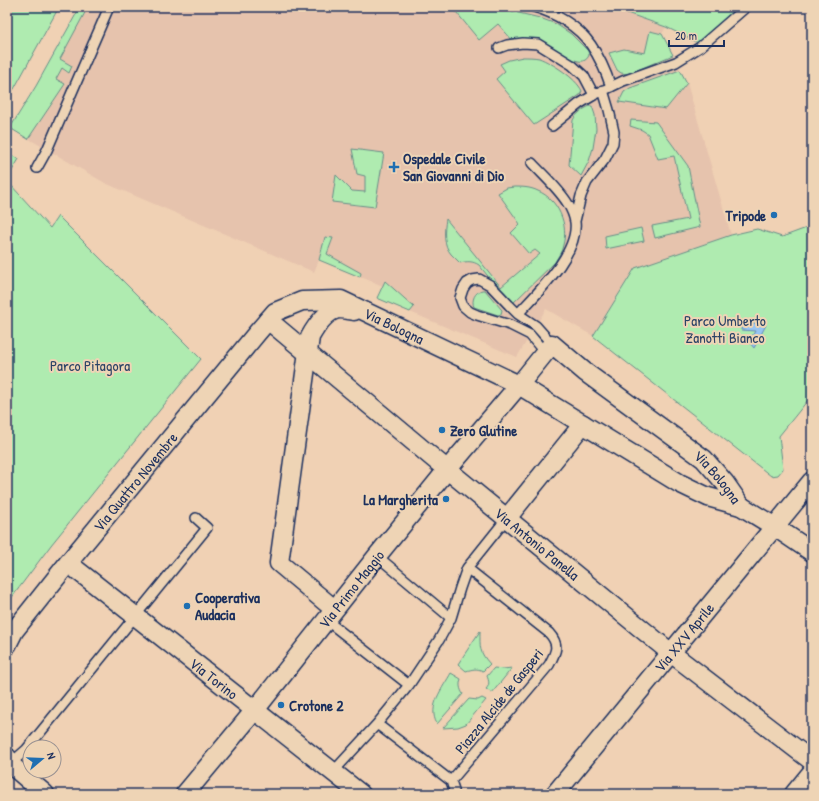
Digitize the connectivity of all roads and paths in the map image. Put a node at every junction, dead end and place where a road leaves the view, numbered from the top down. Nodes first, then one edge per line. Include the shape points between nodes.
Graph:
1 (109, 7) edge
2 (534, 7) edge
3 (746, 7) edge
4 (499, 48) dead end
5 (607, 89) junction
6 (594, 95) junction
7 (552, 126) dead end
8 (532, 163) dead end
9 (37, 168) dead end
10 (575, 221) junction
11 (370, 314) junction
12 (518, 314) junction
13 (268, 320) junction
14 (549, 348) junction
15 (307, 352) junction
16 (519, 385) junction
17 (583, 424) junction
18 (447, 470) junction
19 (812, 481) edge
20 (741, 506) junction
21 (196, 518) dead end
22 (507, 518) junction
23 (774, 527) junction
24 (812, 552) edge
25 (377, 556) junction
26 (68, 563) junction
27 (467, 568) junction
28 (330, 615) junction
29 (135, 616) junction
30 (451, 618) junction
31 (7, 645) edge
32 (671, 653) junction
33 (409, 685) junction
34 (255, 710) junction
35 (377, 724) junction
36 (8, 762) edge
37 (812, 762) edge
38 (333, 772) junction
39 (812, 772) edge
40 (451, 782) junction
41 (45, 794) edge
42 (185, 794) edge
43 (361, 794) edge
44 (453, 794) edge
45 (555, 794) edge
46 (794, 794) edge

1 - 9 lane
2 - 5 lane via 564,20 590,44 602,65
3 - 5 lane via 700,46 676,62
4 - 6 lane via 523,43 538,44 572,65 584,76
5 - 6 lane
5 - 10 lane via 614,132 612,143 605,159 587,182
6 - 7 lane
8 - 10 lane via 563,196
10 - 12 lane via 570,248 563,261
11 - 13 street, Via Bologna via 342,300 302,301 275,312
11 - 15 street via 348,309 335,310 325,316 310,337
11 - 16 street, Via Bologna
12 - 14 lane via 536,326
12 - 14 lane via 490,285 479,279 467,283 463,289 460,298 463,306 470,312 510,325
13 - 15 street, Via Antonio Panella
13 - 26 street, Via Quattro Novembre
14 - 16 street
14 - 20 street, Via Bologna via 586,372 704,459
15 - 18 street, Via Antonio Panella
15 - 28 street via 279,563
16 - 17 street, Via Bologna
16 - 18 street, Via Primo Maggio
17 - 20 street, Via Bologna via 679,482 708,497
17 - 22 street
18 - 22 street, Via Antonio Panella
18 - 25 street, Via Primo Maggio
19 - 23 street, Via XXV Aprile
20 - 23 street
21 - 29 lane via 207,528
22 - 27 lane
22 - 32 street, Via Antonio Panella
23 - 24 street
23 - 32 street, Via XXV Aprile
25 - 28 street, Via Primo Maggio
25 - 30 lane
26 - 29 street, Via Torino
26 - 31 street, Via Quattro Novembre via 14,631
27 - 30 lane
27 - 40 lane, Piazza Alcide de Gasperi via 549,633 556,646 549,665
28 - 33 lane
28 - 34 street, Via Primo Maggio
29 - 34 street, Via Torino
29 - 36 lane via 26,750
30 - 33 lane
32 - 37 street, Via Antonio Panella
32 - 45 street, Via XXV Aprile
33 - 35 lane
34 - 38 street, Via Torino
34 - 42 street, Via Primo Maggio
35 - 38 lane
35 - 40 lane
36 - 41 street
38 - 43 street, Via Torino
39 - 46 street
40 - 44 lane

